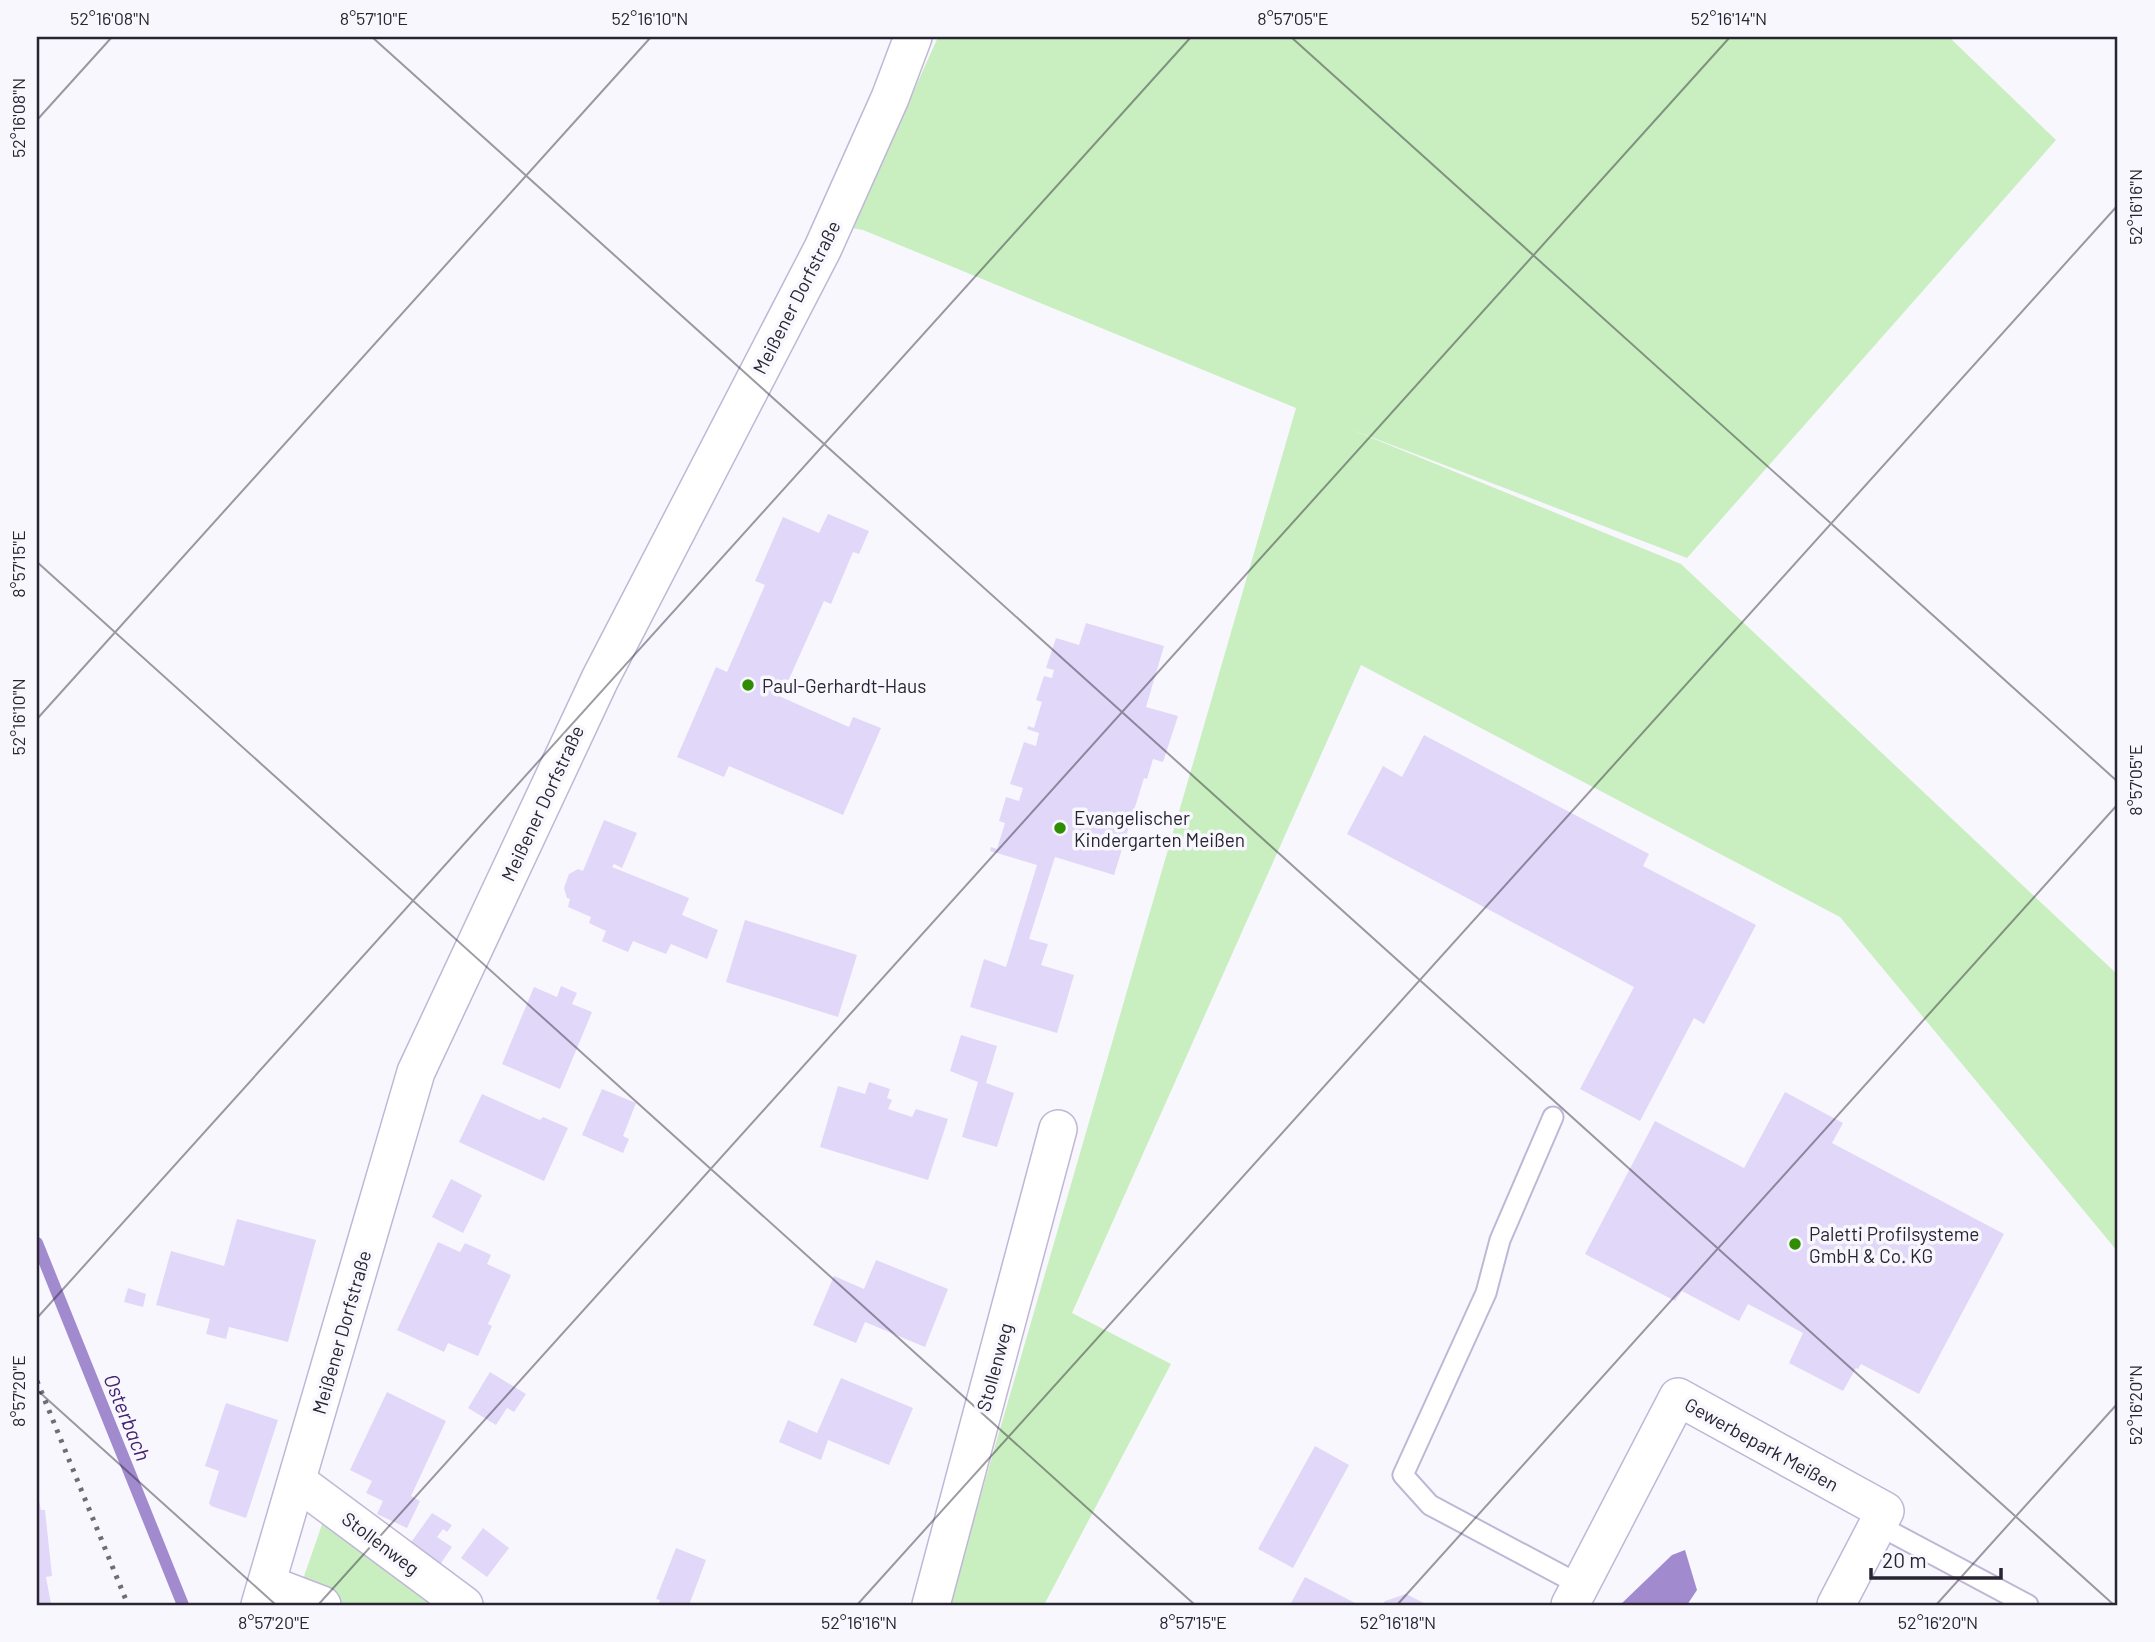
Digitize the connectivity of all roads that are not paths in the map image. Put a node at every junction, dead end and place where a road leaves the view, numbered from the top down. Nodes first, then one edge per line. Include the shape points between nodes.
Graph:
1 (913, 37) edge
2 (1553, 1118) dead end
3 (1058, 1129) dead end
4 (298, 1481) junction
5 (1878, 1525) junction
6 (264, 1594) edge
7 (1575, 1595) edge
8 (322, 1605) edge
9 (464, 1605) edge
10 (931, 1605) edge
11 (1836, 1605) edge
12 (2028, 1605) edge

1 - 4 street, Meißener Dorfstraße via 823,248 600,679 416,1072
2 - 7 lane via 1500,1240 1486,1293 1403,1475 1430,1505
3 - 10 street, Stollenweg
4 - 6 street, Meißener Dorfstraße
4 - 9 street, Stollenweg
5 - 7 street, Gewerbepark Meißen via 1885,1511 1678,1397
5 - 11 street
5 - 12 lane
6 - 8 street

